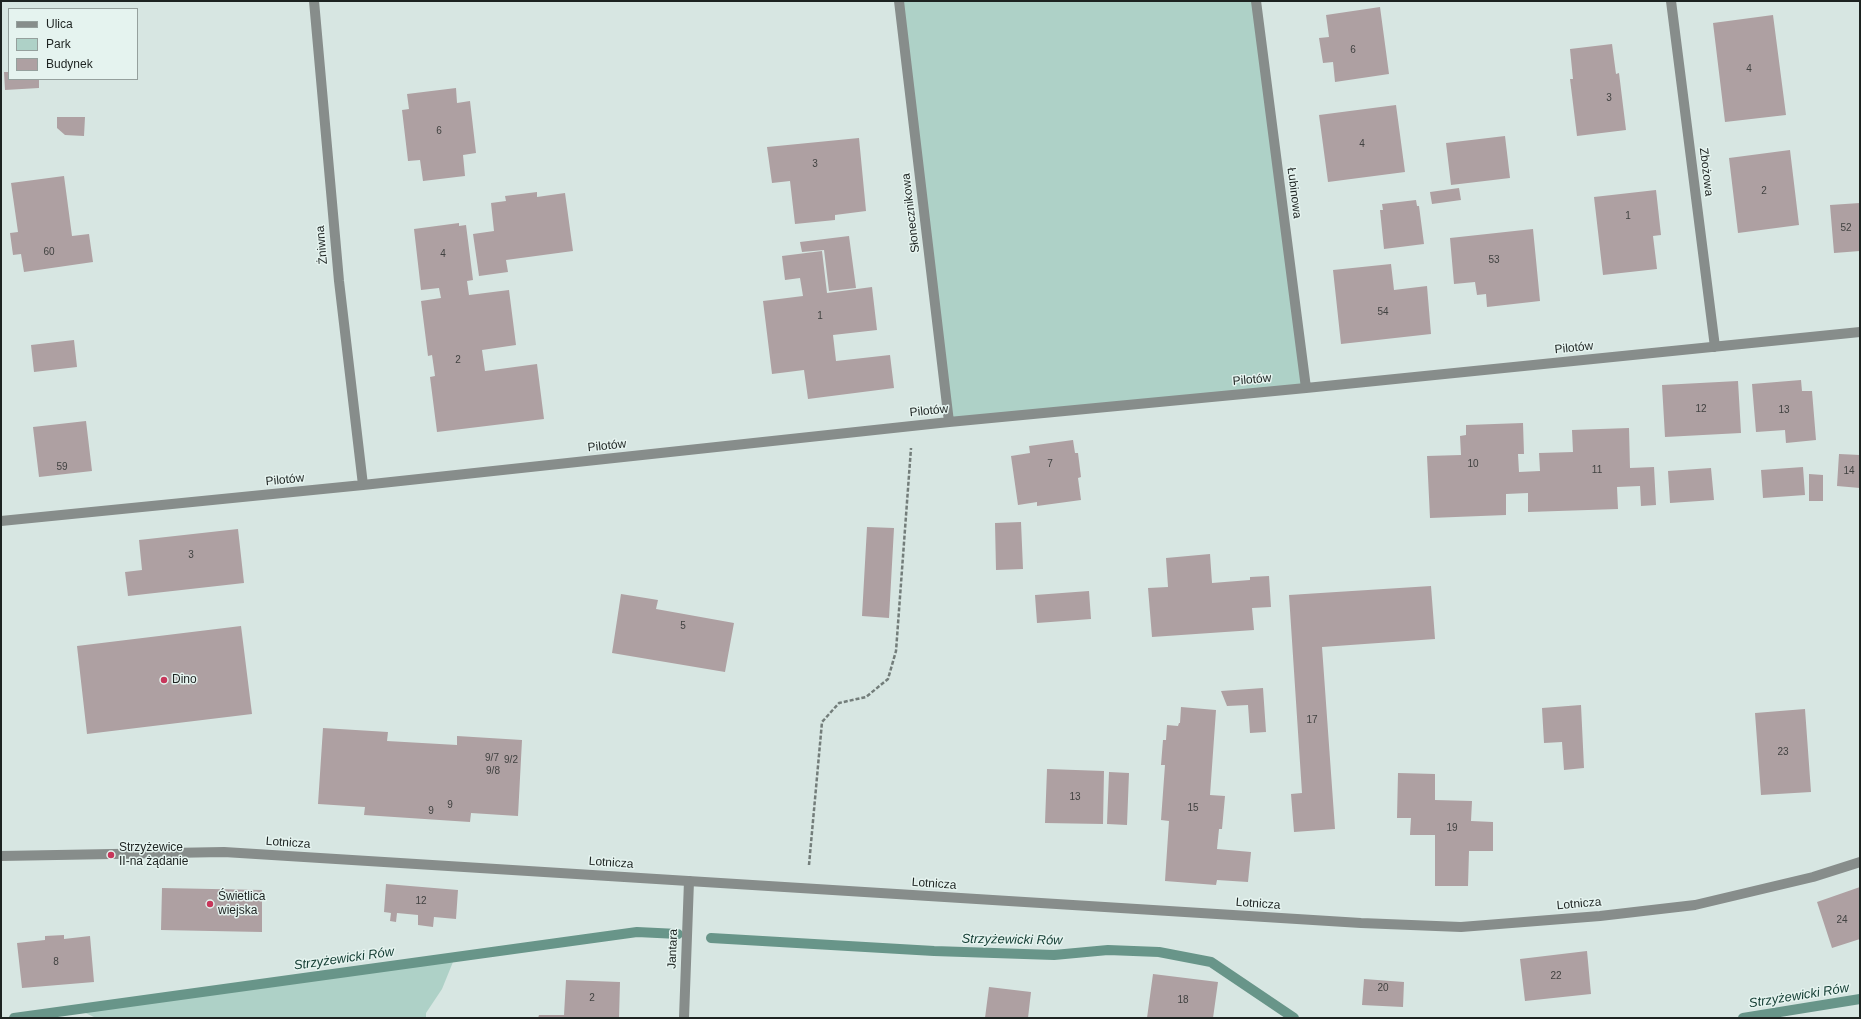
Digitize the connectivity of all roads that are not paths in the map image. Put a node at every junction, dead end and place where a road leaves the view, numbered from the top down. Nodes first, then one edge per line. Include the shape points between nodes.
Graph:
1 (314, 1) edge
2 (899, 1) edge
3 (1256, 1) edge
4 (1671, 1) edge
5 (1860, 332) edge
6 (1715, 347) junction
7 (1306, 388) junction
8 (949, 422) junction
9 (362, 485) junction
10 (1, 521) edge
11 (1, 856) edge
12 (1860, 862) edge
13 (689, 881) junction
14 (684, 1018) edge

1 - 9 street, Żniwna via 339,281
2 - 8 street, Słonecznikowa
3 - 7 street, Łubinowa
4 - 6 street, Zbożowa
5 - 6 street, Pilotów
6 - 7 street, Pilotów
7 - 8 street, Pilotów
8 - 9 street, Pilotów
9 - 10 street, Pilotów
11 - 13 street, Lotnicza via 224,852
12 - 13 street, Lotnicza via 1813,877 1695,905 1600,916 1461,927 1361,924
13 - 14 street, Jantara

